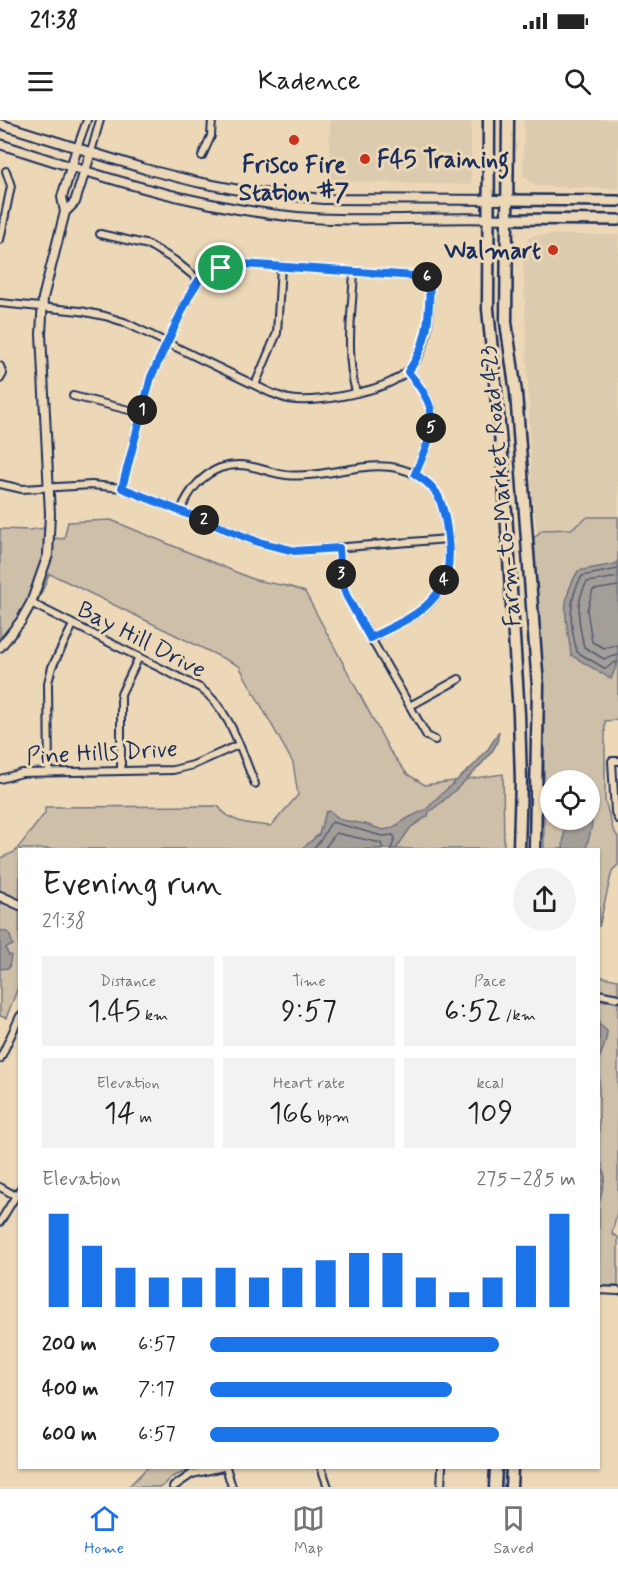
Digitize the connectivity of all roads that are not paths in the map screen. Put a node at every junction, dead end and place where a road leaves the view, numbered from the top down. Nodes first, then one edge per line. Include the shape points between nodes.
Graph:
1 (87, 120) edge
2 (100, 120) edge
3 (212, 120) edge
4 (489, 120) edge
5 (508, 120) edge
6 (0, 124) edge
7 (0, 144) edge
8 (77, 148) junction
9 (91, 152) junction
10 (202, 156) dead end
11 (71, 167) junction
12 (6, 171) dead end
13 (85, 171) junction
14 (488, 199) junction
15 (507, 200) junction
16 (618, 201) edge
17 (65, 212) junction
18 (488, 218) junction
19 (507, 219) junction
20 (618, 220) edge
21 (100, 234) dead end
22 (0, 240) edge
23 (280, 266) junction
24 (354, 272) junction
25 (199, 280) junction
26 (0, 303) edge
27 (43, 308) junction
28 (167, 343) junction
29 (1, 368) edge
30 (408, 372) junction
31 (0, 379) edge
32 (255, 385) junction
33 (356, 392) junction
34 (516, 393) junction
35 (496, 395) junction
36 (73, 396) dead end
37 (141, 412) junction
38 (415, 474) junction
39 (0, 484) edge
40 (48, 487) junction
41 (122, 488) junction
42 (181, 510) junction
43 (527, 530) junction
44 (507, 531) junction
45 (448, 539) junction
46 (339, 548) junction
47 (31, 603) junction
48 (73, 625) junction
49 (370, 638) junction
50 (0, 647) edge
51 (139, 657) junction
52 (459, 679) dead end
53 (410, 706) junction
54 (435, 740) dead end
55 (238, 745) junction
56 (615, 761) edge
57 (121, 771) junction
58 (49, 772) junction
59 (0, 779) edge
60 (255, 784) dead end
61 (618, 819) edge
62 (519, 848) edge
63 (535, 848) edge
64 (0, 896) edge
65 (18, 904) edge
66 (18, 1020) edge
67 (0, 1059) edge
68 (0, 1187) edge
69 (18, 1193) edge
70 (0, 1222) edge
71 (600, 1290) edge
72 (618, 1291) edge
73 (215, 1469) edge
74 (225, 1469) edge
75 (322, 1469) edge
76 (442, 1469) edge
77 (496, 1469) edge
78 (512, 1469) edge
79 (173, 1487) edge
80 (232, 1487) edge
81 (328, 1487) edge
82 (441, 1487) edge
83 (495, 1487) edge
84 (511, 1487) edge

1 - 8 street
2 - 9 street
3 - 10 street via 211,136
4 - 14 main road, Farm-to-Market Road 423
5 - 15 main road, Farm-to-Market Road 423
6 - 8 street
7 - 11 street
8 - 9 street
8 - 11 street
9 - 13 street
9 - 14 street via 145,170 272,194 323,199
11 - 13 street
11 - 17 street via 62,197
12 - 22 street via 11,186
13 - 17 street via 75,202
13 - 18 street via 172,196 299,217
14 - 15 street
14 - 18 main road, Farm-to-Market Road 423
15 - 16 main road
15 - 19 main road, Farm-to-Market Road 423
17 - 27 street
18 - 19 street
18 - 35 main road, Farm-to-Market Road 423 via 488,309
19 - 20 main road
19 - 34 main road, Farm-to-Market Road 423 via 506,322
21 - 25 street via 148,245
23 - 24 street
23 - 25 street via 243,264 221,268
23 - 32 street via 277,333
24 - 30 street via 430,277 425,341
24 - 33 street via 349,357
25 - 28 street
26 - 27 street
27 - 28 street via 105,316
27 - 40 street
28 - 32 street
28 - 37 street
29 - 31 street
30 - 33 street via 391,382
30 - 38 street via 423,390 432,421 431,436
32 - 33 street via 289,399 322,399
34 - 35 main road
34 - 43 main road, Farm-to-Market Road 423
35 - 44 main road, Farm-to-Market Road 423
36 - 37 street
37 - 41 street
38 - 42 street via 397,467 378,466 306,476 285,475 251,465 235,465 205,476 187,495
38 - 45 street via 439,497
39 - 40 street via 22,489
40 - 41 street
40 - 47 street via 48,555
41 - 42 street
42 - 46 street via 276,547 295,551
43 - 44 main road
43 - 63 main road, Farm-to-Market Road 423 via 538,686
44 - 62 main road, Farm-to-Market Road 423 via 519,714
45 - 46 street
45 - 49 street via 446,577 436,595 417,613
46 - 49 street via 346,595
47 - 48 street, Bay Hill Drive
47 - 50 street
48 - 51 street, Bay Hill Drive
48 - 58 street via 48,683
49 - 53 street
51 - 55 street, Bay Hill Drive via 213,698
51 - 57 street via 121,694
52 - 53 street
53 - 54 street via 427,736
55 - 57 street, Pine Hills Drive via 173,770
55 - 60 street, Bay Hill Drive
56 - 61 street
57 - 58 street, Pine Hills Drive
58 - 59 street, Pine Hills Drive
64 - 65 street
66 - 67 street
68 - 69 street
69 - 70 street
71 - 72 street
73 - 79 street via 192,1474
74 - 80 street
75 - 81 street
76 - 82 street
77 - 83 main road
78 - 84 main road

